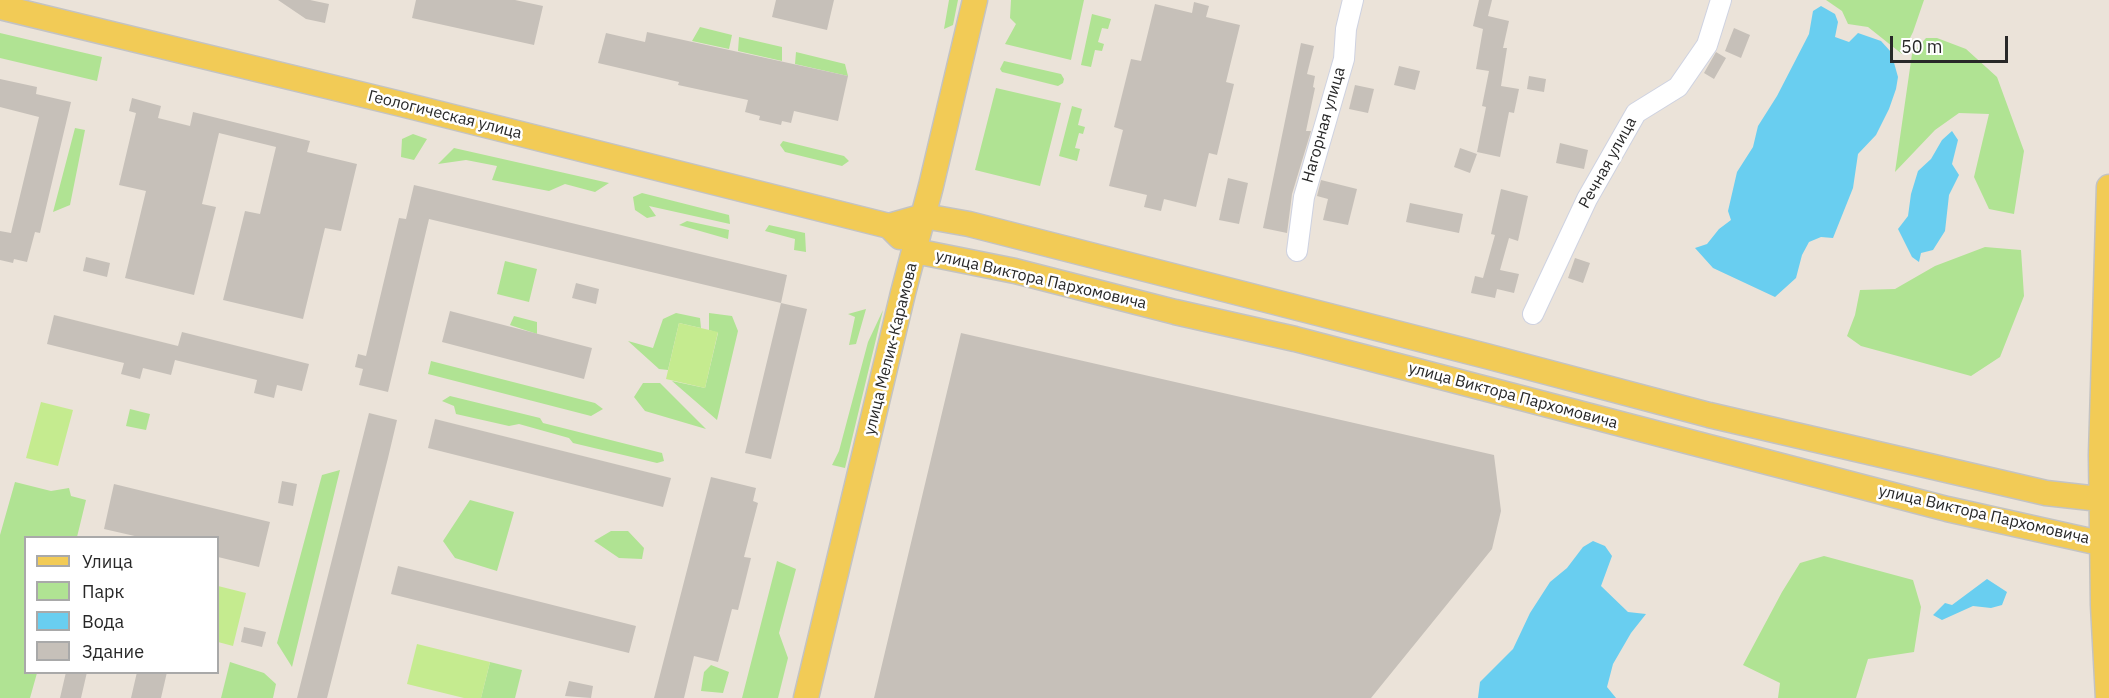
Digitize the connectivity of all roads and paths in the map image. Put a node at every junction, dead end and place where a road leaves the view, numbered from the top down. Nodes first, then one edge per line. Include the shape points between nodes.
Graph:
1 (975, 0) edge
2 (1353, 0) edge
3 (1721, 0) edge
4 (0, 7) edge
5 (2109, 187) edge
6 (924, 216) junction
7 (889, 226) junction
8 (915, 251) junction
9 (1297, 251) dead end
10 (1533, 314) dead end
11 (1408, 336) junction
12 (1399, 365) junction
13 (2105, 500) edge
14 (2106, 544) edge
15 (806, 698) edge
16 (2108, 698) edge

1 - 6 main road, улица Мелик-Карамова
2 - 9 street, Нагорная улица via 1344,59 1304,197
3 - 10 street, Речная улица via 1707,45 1678,87 1636,113 1587,199
4 - 7 main road, Геологическая улица
5 - 13 main road
6 - 7 main road, Геологическая улица
6 - 8 main road, улица Мелик-Карамова
6 - 11 main road, улица Виктора Пархомовича via 969,224
7 - 8 main road, Геологическая улица
8 - 12 main road, улица Виктора Пархомовича via 1015,271
8 - 15 main road, улица Мелик-Карамова
11 - 12 main road
11 - 13 main road, улица Виктора Пархомовича via 1732,420 2046,493
12 - 14 main road, улица Виктора Пархомовича via 1947,509
13 - 14 main road
14 - 16 main road

